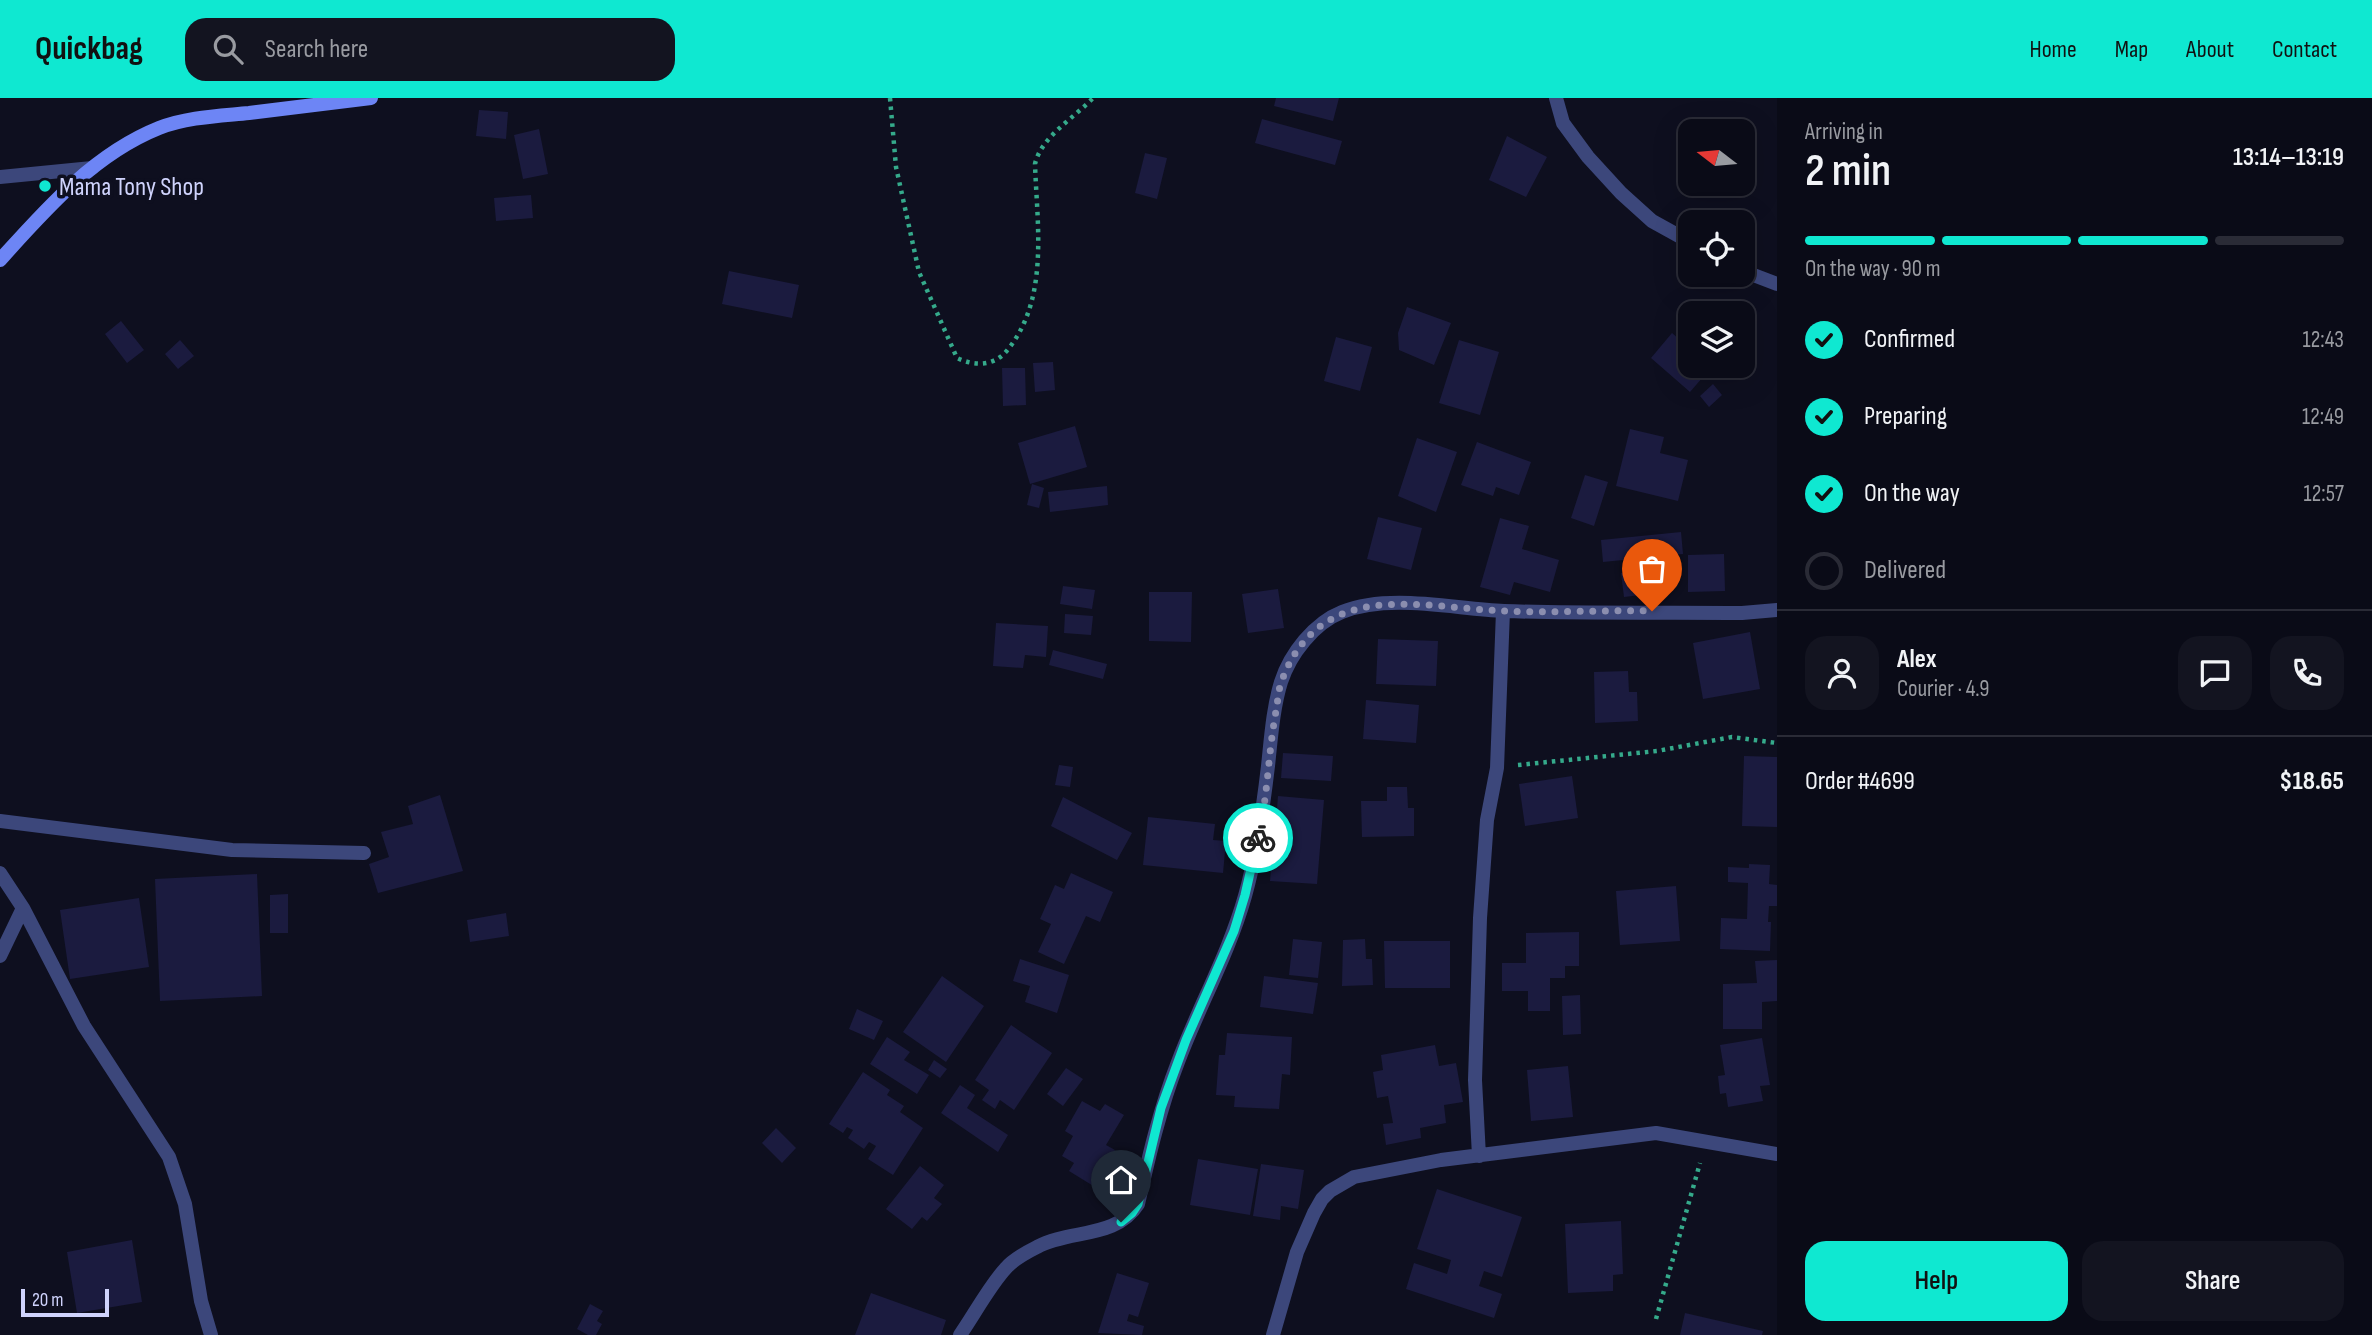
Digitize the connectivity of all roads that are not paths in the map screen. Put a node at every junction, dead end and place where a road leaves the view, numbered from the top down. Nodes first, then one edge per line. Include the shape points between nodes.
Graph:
1 (371, 98) edge
2 (1556, 98) edge
3 (290, 103) edge
4 (92, 168) junction
5 (0, 177) edge
6 (1678, 235) edge
7 (0, 260) edge
8 (1755, 276) edge
9 (1777, 284) edge
10 (1777, 610) edge
11 (1503, 611) junction
12 (0, 821) edge
13 (364, 853) dead end
14 (0, 873) edge
15 (23, 908) junction
16 (0, 956) edge
17 (1777, 1154) edge
18 (1479, 1156) junction
19 (211, 1335) edge
20 (960, 1335) edge
21 (1273, 1335) edge

1 - 3 street
2 - 6 street via 1563,123 1588,157 1652,221
3 - 4 street via 161,127
4 - 5 street
4 - 7 street
8 - 9 street
10 - 11 street via 1742,614
11 - 18 street via 1497,768 1487,820 1480,918 1475,1080
11 - 20 street via 1430,604 1370,606 1342,612 1318,626 1297,652 1282,681 1260,831 1245,895 1161,1108 1138,1204 1121,1222 1037,1246 1006,1267
12 - 13 street via 232,850
14 - 15 street
15 - 16 street
15 - 19 street via 84,1026 169,1157 186,1204
17 - 18 street via 1656,1133
18 - 21 street via 1354,1177 1331,1191 1314,1213 1297,1252

